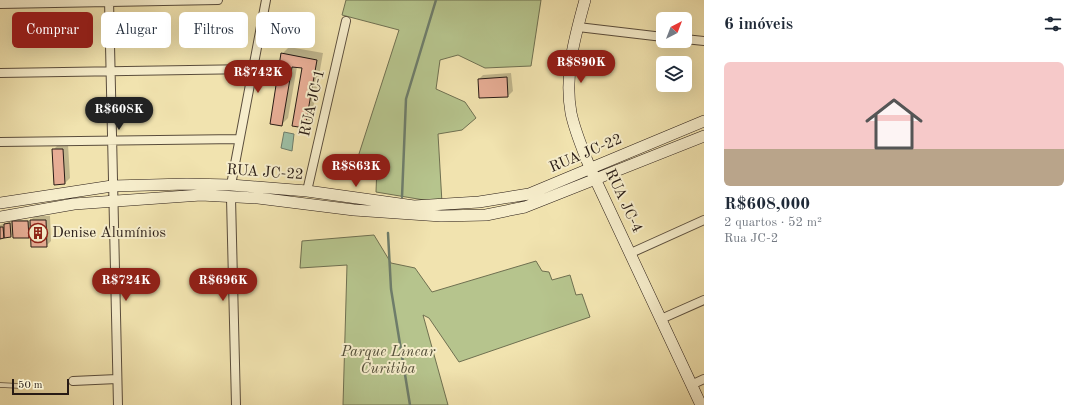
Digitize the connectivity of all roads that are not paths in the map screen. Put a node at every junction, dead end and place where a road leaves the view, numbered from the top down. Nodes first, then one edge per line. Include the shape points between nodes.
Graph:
1 (218, 0) edge
2 (266, 0) edge
3 (585, 0) edge
4 (109, 1) edge
5 (0, 4) edge
6 (346, 21) dead end
7 (578, 27) junction
8 (656, 35) edge
9 (692, 40) edge
10 (704, 41) edge
11 (253, 69) junction
12 (110, 71) junction
13 (0, 73) edge
14 (704, 121) edge
15 (704, 136) edge
16 (239, 139) junction
17 (111, 141) junction
18 (0, 142) edge
19 (593, 173) junction
20 (231, 184) junction
21 (112, 186) junction
22 (307, 191) junction
23 (231, 198) junction
24 (113, 201) junction
25 (0, 203) edge
26 (355, 204) junction
27 (0, 217) edge
28 (704, 220) edge
29 (631, 253) junction
30 (704, 300) edge
31 (661, 319) junction
32 (117, 379) junction
33 (704, 379) edge
34 (73, 381) dead end
35 (0, 385) edge
36 (691, 385) junction
37 (21, 386) dead end
38 (118, 405) edge
39 (236, 405) edge
40 (700, 405) edge

1 - 4 street
2 - 11 street
3 - 7 main road, RUA JC-4
4 - 5 street
4 - 12 street
6 - 22 street, RUA JC-1
7 - 8 street
7 - 19 main road, RUA JC-4 via 572,60 571,112
9 - 10 street
11 - 12 street
11 - 16 street
12 - 13 street
12 - 17 street
14 - 19 main road, RUA JC-22
15 - 19 main road, RUA JC-22
16 - 17 street
16 - 20 street
17 - 18 street
17 - 21 street
19 - 26 main road, RUA JC-22 via 525,207 486,215 441,216
19 - 29 main road, RUA JC-4
20 - 21 main road, RUA JC-22
20 - 22 main road, RUA JC-22
21 - 24 street
21 - 25 main road, RUA JC-22
22 - 26 main road, RUA JC-22
23 - 24 main road, RUA JC-22 via 201,195
23 - 26 main road, RUA JC-22
23 - 39 street
24 - 27 main road, RUA JC-22 via 74,204
24 - 32 street
28 - 29 street
29 - 31 main road, RUA JC-4
30 - 31 street
31 - 36 main road, RUA JC-4
32 - 34 street
32 - 38 street
33 - 36 street
35 - 37 lane
36 - 40 main road, RUA JC-4

